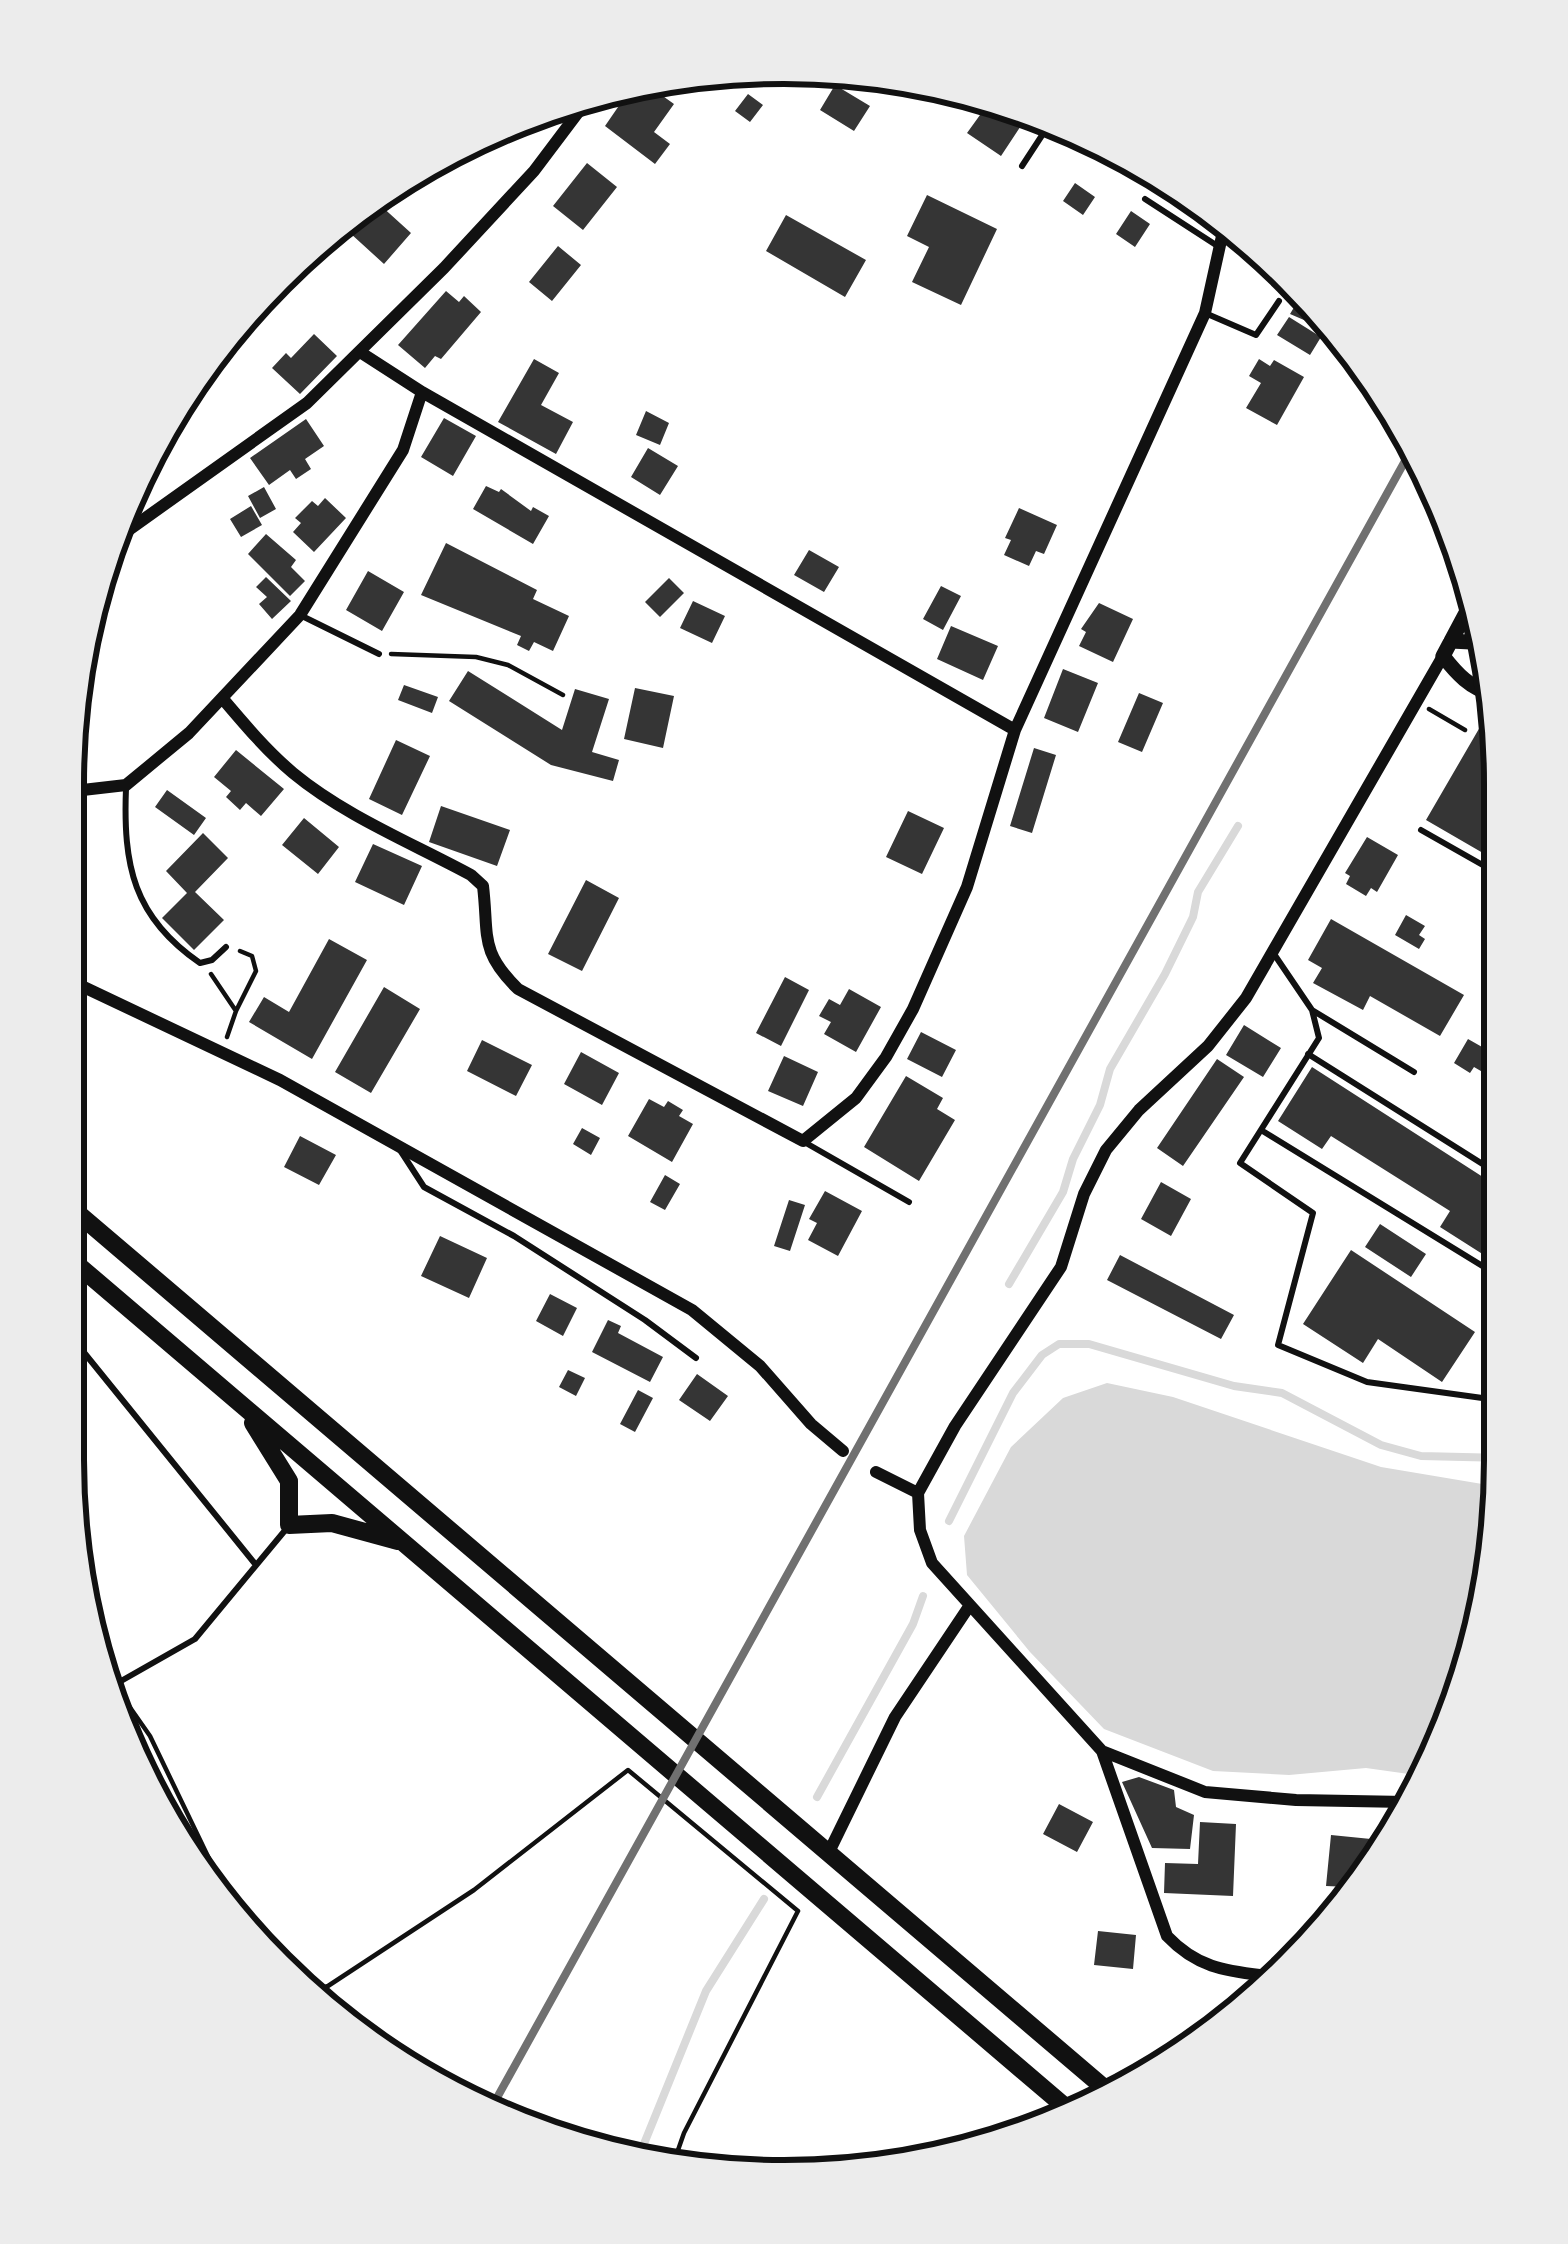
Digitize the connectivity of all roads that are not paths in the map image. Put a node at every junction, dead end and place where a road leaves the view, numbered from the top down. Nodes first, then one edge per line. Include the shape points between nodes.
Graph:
1 (575, 116) edge
2 (1043, 134) edge
3 (1022, 166) dead end
4 (1145, 199) dead end
5 (1221, 238) edge
6 (1219, 248) junction
7 (1279, 301) dead end
8 (1205, 313) junction
9 (360, 352) junction
10 (422, 392) junction
11 (133, 526) edge
12 (300, 615) junction
13 (1464, 618) edge
14 (1471, 646) edge
15 (1447, 649) junction
16 (379, 654) road end
17 (1477, 690) edge
18 (223, 699) junction
19 (1015, 730) junction
20 (126, 784) junction
21 (84, 790) edge
22 (1421, 830) dead end
23 (1484, 866) edge
24 (226, 947) road end
25 (1274, 954) junction
26 (84, 987) edge
27 (1312, 1010) junction
28 (1308, 1054) junction
29 (1414, 1072) dead end
30 (1261, 1130) junction
31 (803, 1141) junction
32 (398, 1147) junction
33 (1484, 1165) edge
34 (909, 1202) dead end
35 (84, 1219) edge
36 (1484, 1267) edge
37 (84, 1270) edge
38 (84, 1352) edge
39 (696, 1358) dead end
40 (1484, 1398) edge
41 (236, 1400) junction
42 (843, 1451) dead end
43 (876, 1472) dead end
44 (918, 1493) junction
45 (289, 1525) junction
46 (406, 1543) junction
47 (256, 1565) junction
48 (970, 1605) junction
49 (120, 1682) edge
50 (1102, 1751) junction
51 (1395, 1802) edge
52 (828, 1854) junction
53 (1258, 1975) edge
54 (1100, 2085) edge
55 (1061, 2103) edge

1 - 9 street via 534,171
2 - 3 lane
4 - 6 lane
5 - 6 street
6 - 8 street
7 - 8 lane via 1256,335
8 - 19 street
9 - 10 street
9 - 11 street via 307,403
10 - 12 street via 404,450
10 - 19 street
12 - 16 lane
12 - 18 street
13 - 15 street
14 - 15 street
15 - 17 street via 1456,674
15 - 25 street
18 - 20 street
18 - 31 street via 294,774 483,886 487,948 518,989
19 - 31 street via 967,887 913,1009 856,1098
20 - 21 street
20 - 24 lane via 124,832 139,896 156,925 200,963
22 - 23 lane
25 - 27 lane
25 - 44 street via 1208,1046 1118,1132 1084,1194 1061,1267
26 - 32 street via 280,1079
27 - 28 lane via 1319,1038
27 - 29 lane
28 - 30 lane
28 - 33 lane
30 - 36 lane
30 - 40 lane via 1240,1163 1313,1213 1278,1346 1367,1382
31 - 34 lane
32 - 39 lane via 424,1187 514,1236
32 - 42 street via 692,1310
35 - 52 main road
37 - 41 main road
38 - 47 lane
41 - 45 main road via 289,1481
41 - 46 main road
43 - 44 street
44 - 48 street via 927,1554
45 - 46 main road via 332,1523
45 - 47 lane
46 - 55 main road
47 - 49 lane via 195,1639
48 - 50 street
48 - 52 street via 895,1717
50 - 51 street via 1205,1792
50 - 53 street via 1167,1936 1214,1969
52 - 54 main road

